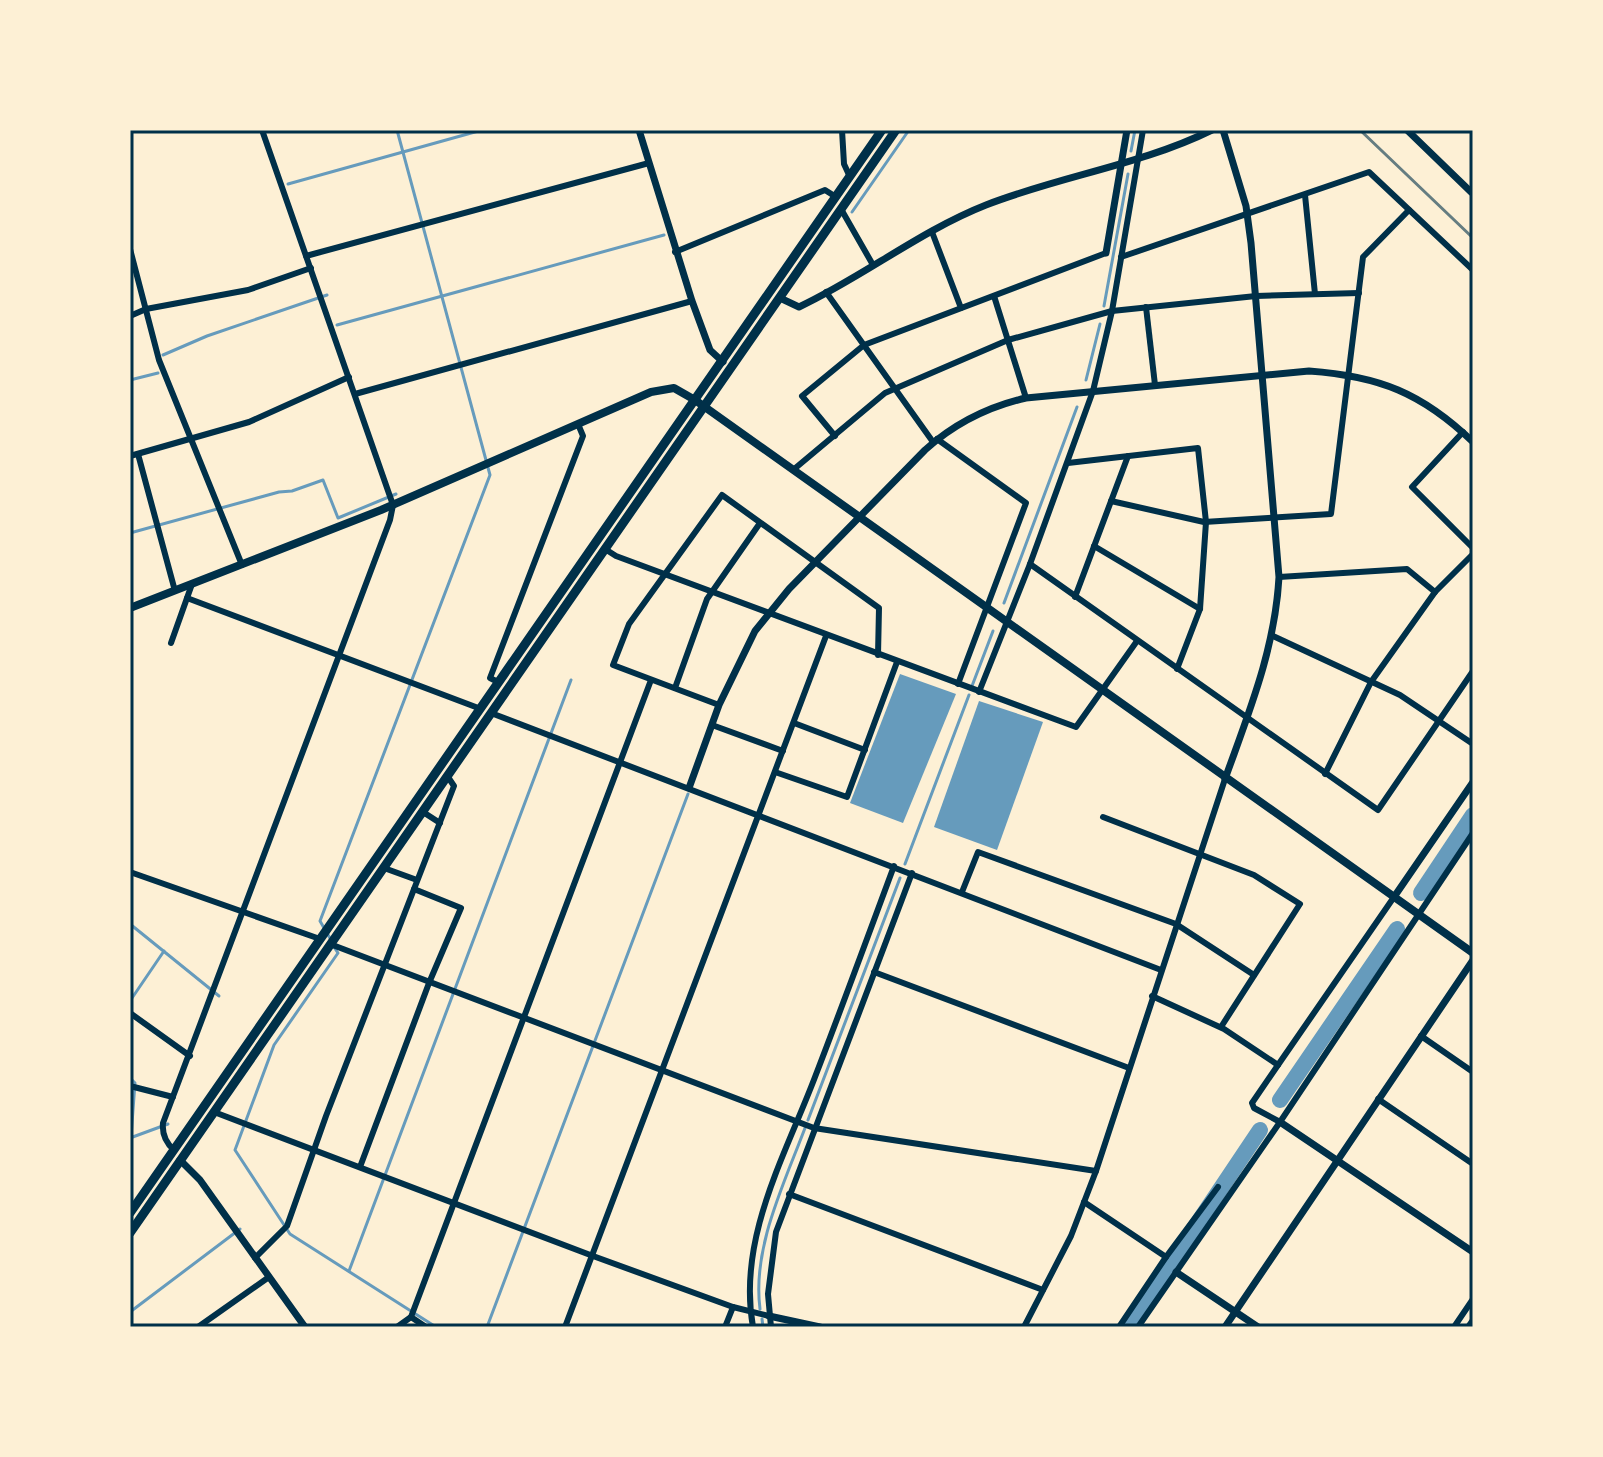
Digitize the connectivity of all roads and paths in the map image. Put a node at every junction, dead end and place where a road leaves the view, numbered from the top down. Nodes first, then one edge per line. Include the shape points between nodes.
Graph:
1 (262, 130) edge
2 (639, 130) edge
3 (842, 130) edge
4 (882, 130) edge
5 (896, 130) edge
6 (1127, 130) edge
7 (1143, 130) edge
8 (1212, 130) edge
9 (1223, 130) edge
10 (1407, 130) edge
11 (1138, 158) junction
12 (1122, 162) junction
13 (649, 163) junction
14 (850, 177) junction
15 (1472, 193) edge
16 (1305, 195) junction
17 (836, 197) junction
18 (841, 209) junction
19 (1409, 210) junction
20 (1247, 215) junction
21 (932, 232) junction
22 (130, 249) edge
23 (675, 252) junction
24 (1106, 253) joint
25 (306, 256) junction
26 (1121, 257) junction
27 (873, 265) junction
28 (311, 268) junction
29 (1473, 270) edge
30 (826, 292) junction
31 (1359, 293) junction
32 (1315, 294) junction
33 (994, 296) junction
34 (1256, 296) junction
35 (780, 298) junction
36 (692, 301) junction
37 (1146, 307) junction
38 (961, 308) junction
39 (146, 309) junction
40 (1112, 311) junction
41 (130, 316) edge
42 (1008, 340) junction
43 (864, 345) junction
44 (721, 361) junction
45 (731, 368) junction
46 (1262, 374) junction
47 (1349, 374) junction
48 (349, 377) junction
49 (1155, 385) junction
50 (894, 388) junction
51 (1093, 391) junction
52 (355, 394) junction
53 (1026, 398) junction
54 (695, 400) junction
55 (705, 407) junction
56 (578, 424) junction
57 (1463, 432) junction
58 (835, 436) junction
59 (193, 439) junction
60 (935, 441) junction
61 (1473, 442) edge
62 (134, 455) edge
63 (1128, 456) junction
64 (1068, 463) junction
65 (793, 470) junction
66 (1111, 501) junction
67 (393, 505) junction
68 (860, 517) junction
69 (1274, 517) junction
70 (1206, 522) junction
71 (760, 523) junction
72 (1094, 546) junction
73 (605, 549) junction
74 (1473, 551) edge
75 (815, 562) junction
76 (1030, 564) junction
77 (242, 565) junction
78 (665, 575) junction
79 (1279, 577) junction
80 (192, 584) junction
81 (175, 591) junction
82 (711, 592) junction
83 (1435, 592) junction
84 (1075, 597) junction
85 (187, 598) junction
86 (986, 607) junction
87 (130, 608) edge
88 (1200, 609) junction
89 (768, 614) junction
90 (1007, 622) junction
91 (826, 636) junction
92 (1273, 636) junction
93 (1137, 641) junction
94 (171, 643) dead end
95 (341, 655) junction
96 (878, 655) junction
97 (897, 662) junction
98 (1177, 669) junction
99 (1473, 671) edge
100 (651, 680) junction
101 (498, 682) junction
102 (1371, 682) junction
103 (958, 684) junction
104 (675, 688) junction
105 (1102, 690) junction
106 (979, 692) junction
107 (719, 705) junction
108 (486, 711) junction
109 (1246, 718) junction
110 (1439, 722) junction
111 (794, 723) junction
112 (712, 725) junction
113 (1473, 744) edge
114 (865, 750) junction
115 (783, 751) junction
116 (620, 761) junction
117 (775, 772) junction
118 (1325, 774) junction
119 (448, 777) junction
120 (1225, 779) junction
121 (1473, 782) edge
122 (689, 788) junction
123 (423, 812) junction
124 (759, 814) junction
125 (1103, 817) dead end
126 (440, 823) junction
127 (1472, 837) edge
128 (1200, 854) junction
129 (894, 866) junction
130 (384, 868) junction
131 (130, 872) edge
132 (912, 873) junction
133 (417, 880) junction
134 (414, 889) junction
135 (962, 892) junction
136 (1394, 897) junction
137 (243, 913) junction
138 (1418, 914) junction
139 (1176, 924) junction
140 (320, 939) junction
141 (330, 944) junction
142 (1473, 953) edge
143 (1473, 960) edge
144 (384, 966) junction
145 (1161, 970) junction
146 (874, 972) junction
147 (1254, 975) junction
148 (429, 983) junction
149 (1152, 996) junction
150 (130, 1013) edge
151 (522, 1019) junction
152 (1221, 1027) junction
153 (1421, 1036) junction
154 (190, 1056) junction
155 (1278, 1065) junction
156 (1129, 1068) junction
157 (662, 1072) junction
158 (1473, 1072) edge
159 (130, 1086) edge
160 (173, 1097) junction
161 (1378, 1099) junction
162 (214, 1112) junction
163 (797, 1122) junction
164 (1280, 1122) junction
165 (814, 1128) junction
166 (174, 1150) junction
167 (315, 1150) junction
168 (180, 1160) junction
169 (1337, 1160) junction
170 (1473, 1164) edge
171 (360, 1167) junction
172 (1096, 1171) junction
173 (1218, 1187) dead end
174 (789, 1194) junction
175 (452, 1202) junction
176 (1084, 1202) junction
177 (130, 1213) edge
178 (130, 1233) edge
179 (1473, 1252) edge
180 (593, 1256) junction
181 (1166, 1257) junction
182 (255, 1258) junction
183 (1176, 1272) junction
184 (269, 1277) junction
185 (1043, 1290) junction
186 (1473, 1299) edge
187 (733, 1307) junction
188 (750, 1311) junction
189 (1236, 1312) junction
190 (769, 1316) junction
191 (411, 1317) junction
192 (1473, 1320) edge
193 (198, 1327) edge
194 (305, 1327) edge
195 (397, 1327) edge
196 (426, 1327) edge
197 (565, 1327) edge
198 (725, 1327) edge
199 (753, 1327) edge
200 (771, 1327) edge
201 (820, 1327) edge
202 (1024, 1327) edge
203 (1119, 1327) edge
204 (1138, 1327) edge
205 (1225, 1327) edge
206 (1258, 1327) edge
207 (1454, 1327) edge
208 (1468, 1327) edge

1 - 25 street
2 - 13 street
3 - 14 street
4 - 14 highway
5 - 18 highway
6 - 12 street
7 - 11 street
8 - 11 street
9 - 20 street
10 - 15 street
11 - 12 street
11 - 26 street
12 - 21 street via 995,201
12 - 24 street
13 - 23 street
13 - 25 street
14 - 17 highway
16 - 19 street via 1369,172
16 - 20 street
16 - 32 street
17 - 23 street via 825,190
17 - 44 highway
18 - 27 street
18 - 35 highway
19 - 29 street
19 - 31 street via 1363,257
20 - 26 street
20 - 34 street
21 - 27 street
21 - 38 street
22 - 39 street
23 - 36 street
24 - 33 street
25 - 28 street
26 - 40 street
27 - 30 street
28 - 39 street via 248,290
28 - 48 street
30 - 35 street via 799,307
30 - 43 street
31 - 32 street
31 - 47 street
32 - 34 street
33 - 38 street
33 - 42 street
34 - 37 street
34 - 46 street
35 - 45 highway
36 - 44 street via 710,350
36 - 52 street
37 - 40 street
37 - 49 street
38 - 43 street
39 - 41 street
39 - 59 street via 159,360
40 - 42 street
40 - 51 street
42 - 50 street
42 - 53 street
43 - 50 street
43 - 58 street via 802,396
44 - 45 street
44 - 54 highway
45 - 55 highway
46 - 47 street
46 - 49 street
46 - 69 street
47 - 57 street via 1389,384 1426,403
47 - 69 street via 1331,514
48 - 52 street
48 - 59 street via 249,422
49 - 51 street
50 - 58 street
50 - 60 street
51 - 53 street
51 - 64 street
52 - 67 street
53 - 60 street via 967,419
54 - 55 main road
54 - 56 main road via 674,388 662,389
54 - 101 highway
55 - 65 main road
55 - 73 highway
56 - 67 main road
56 - 101 street via 583,436 490,678
57 - 61 street
57 - 74 street via 1412,487
58 - 65 street
59 - 62 street
59 - 77 street
60 - 68 street
60 - 86 street via 1026,503
62 - 81 street
63 - 64 street
63 - 66 street
63 - 70 street via 1198,448
64 - 76 street
65 - 68 main road
66 - 70 street
66 - 72 street
67 - 77 main road
67 - 95 street
68 - 75 street
68 - 86 main road
69 - 70 street
69 - 79 street
70 - 88 street
71 - 75 street
71 - 78 street via 722,495
71 - 82 street
72 - 84 street
72 - 88 street
73 - 78 street
73 - 108 highway
74 - 83 street
75 - 89 street
75 - 96 street via 879,608
76 - 84 street
76 - 90 street
77 - 80 main road
78 - 82 street
78 - 100 street via 629,624 613,665
79 - 83 street via 1407,569
79 - 92 street
80 - 81 main road
80 - 85 street
81 - 87 main road
82 - 89 street
82 - 104 street
83 - 102 street
84 - 93 street
85 - 94 street
85 - 95 street
86 - 90 main road
86 - 103 street
88 - 98 street
89 - 91 street
89 - 107 street via 743,651
90 - 105 main road
90 - 106 street
91 - 96 street
91 - 111 street
92 - 102 street
92 - 109 street
93 - 98 street
93 - 105 street
95 - 108 street
95 - 137 street
96 - 97 street
97 - 103 street
97 - 114 street
98 - 109 street
99 - 110 street
100 - 104 street
100 - 116 street
101 - 108 highway
102 - 110 street
102 - 118 street
103 - 106 street
104 - 107 street
105 - 106 street via 1076,727
105 - 120 main road
107 - 112 street
108 - 116 street
108 - 119 highway
108 - 140 highway
109 - 118 street
109 - 120 street
110 - 113 street
110 - 118 street via 1378,810
111 - 114 street
111 - 115 street
112 - 115 street
112 - 122 street
114 - 117 street via 847,797
115 - 117 street
116 - 122 street
116 - 151 street
117 - 124 street
119 - 123 highway
119 - 126 street via 454,786
120 - 128 street
120 - 136 main road
121 - 136 street
122 - 124 street
123 - 126 street
123 - 130 highway
124 - 129 street
124 - 157 street
125 - 128 street
126 - 133 street
127 - 138 street
128 - 139 street
128 - 147 street via 1254,875 1300,904
129 - 132 street
129 - 163 street
130 - 133 street
130 - 141 highway
131 - 137 street
132 - 135 street
132 - 146 street
133 - 134 street
134 - 144 street
134 - 148 street via 461,908
135 - 139 street via 978,852
135 - 145 street
136 - 138 main road
136 - 155 street
137 - 140 street
137 - 154 street
138 - 142 main road
138 - 164 street
139 - 145 street
139 - 147 street
140 - 166 highway
141 - 144 street
141 - 162 highway
143 - 153 street
144 - 148 street
144 - 167 street
145 - 149 street
146 - 156 street
146 - 165 street
147 - 152 street
148 - 151 street
148 - 171 street
149 - 152 street
149 - 156 street
150 - 154 street
151 - 157 street
151 - 175 street
152 - 155 street
153 - 158 street
153 - 161 street
154 - 160 street
155 - 164 street via 1252,1103
156 - 172 street
157 - 163 street
157 - 180 street
159 - 160 street
160 - 166 street via 162,1130
161 - 169 street
161 - 170 street
162 - 167 street
162 - 168 highway
163 - 165 street
163 - 188 street via 756,1239
164 - 169 street
164 - 183 street
165 - 172 street
165 - 174 street
166 - 177 highway
167 - 171 street
167 - 182 street via 287,1226
168 - 178 highway
168 - 182 street
169 - 179 street
169 - 189 street
171 - 175 street
172 - 176 street
173 - 181 street
174 - 185 street
174 - 190 street via 771,1252
175 - 180 street
175 - 191 street
176 - 181 street
176 - 185 street
180 - 187 street
180 - 197 street
181 - 203 street
182 - 184 street
183 - 189 street
183 - 204 street
184 - 193 street
184 - 194 street
185 - 202 street
186 - 207 street
187 - 188 street
187 - 198 street
188 - 190 street
188 - 199 street
189 - 205 street
189 - 206 street
190 - 200 street
190 - 201 street
191 - 195 street
191 - 196 street
192 - 208 street

